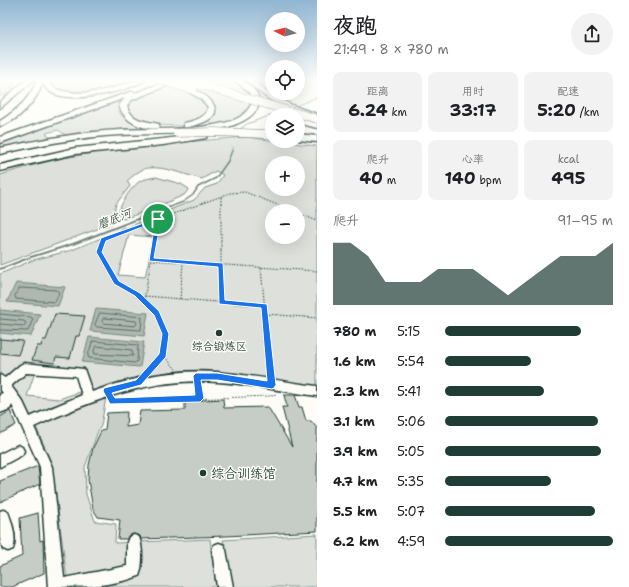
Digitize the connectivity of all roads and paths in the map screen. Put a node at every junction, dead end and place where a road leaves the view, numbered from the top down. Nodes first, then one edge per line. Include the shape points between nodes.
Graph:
1 (12, 107) edge
2 (22, 107) edge
3 (75, 107) edge
4 (90, 107) edge
5 (124, 107) edge
6 (212, 107) edge
7 (254, 107) edge
8 (270, 107) edge
9 (279, 107) edge
10 (292, 107) edge
11 (249, 114) junction
12 (0, 115) edge
13 (305, 119) edge
14 (316, 120) edge
15 (0, 124) edge
16 (177, 133) junction
17 (0, 134) edge
18 (265, 134) edge
19 (305, 138) edge
20 (0, 140) edge
21 (317, 140) edge
22 (0, 151) edge
23 (0, 157) edge
24 (0, 164) edge
25 (0, 168) edge
26 (221, 196) junction
27 (275, 204) edge
28 (305, 216) edge
29 (158, 219) junction
30 (317, 221) edge
31 (151, 260) junction
32 (184, 262) junction
33 (221, 265) junction
34 (261, 268) junction
35 (317, 271) edge
36 (145, 296) junction
37 (180, 299) junction
38 (144, 301) junction
39 (221, 303) junction
40 (264, 306) junction
41 (265, 314) junction
42 (317, 318) edge
43 (163, 355) junction
44 (184, 376) junction
45 (196, 376) junction
46 (139, 383) junction
47 (274, 390) junction
48 (107, 391) junction
49 (317, 391) edge
50 (4, 396) edge
51 (88, 398) junction
52 (200, 399) junction
53 (27, 424) junction
54 (18, 451) dead end
55 (0, 461) edge
56 (0, 518) edge
57 (134, 542) dead end
58 (8, 544) dead end
59 (219, 550) dead end
60 (56, 587) edge
61 (226, 587) edge

1 - 12 highway
2 - 15 highway
3 - 17 highway
4 - 20 highway
5 - 6 highway, bridge via 125,114 134,121 161,127 195,123 205,118 212,111
7 - 11 highway
8 - 14 highway, bridge
9 - 14 highway, bridge
10 - 14 highway
11 - 22 highway via 231,124 214,127 104,134
11 - 25 highway via 229,128 204,136 75,151
13 - 14 highway
16 - 18 highway, bridge
16 - 23 highway via 89,140
16 - 24 highway via 100,142
19 - 21 highway
26 - 27 path via 245,192
26 - 29 path
26 - 33 path
28 - 30 path
29 - 31 path
29 - 38 path via 103,240 99,252 117,283
31 - 32 path
31 - 36 path
32 - 33 path
32 - 37 path
33 - 34 path
33 - 39 path
34 - 35 path
34 - 40 path
36 - 37 path
36 - 38 path
37 - 39 path
38 - 43 path via 157,313 165,334
39 - 40 path
40 - 41 path
41 - 42 path
41 - 47 path
43 - 44 path
43 - 46 path
44 - 45 street
44 - 46 street via 158,378
45 - 47 street via 217,377
45 - 52 path
46 - 48 street
47 - 49 street
47 - 52 path via 270,396
48 - 51 street
48 - 52 path via 113,402
50 - 51 street via 24,368 80,372
50 - 53 street via 19,406
51 - 53 street
53 - 60 street via 46,468
54 - 55 street
56 - 58 street via 3,516
57 - 60 street via 134,572
59 - 61 street

